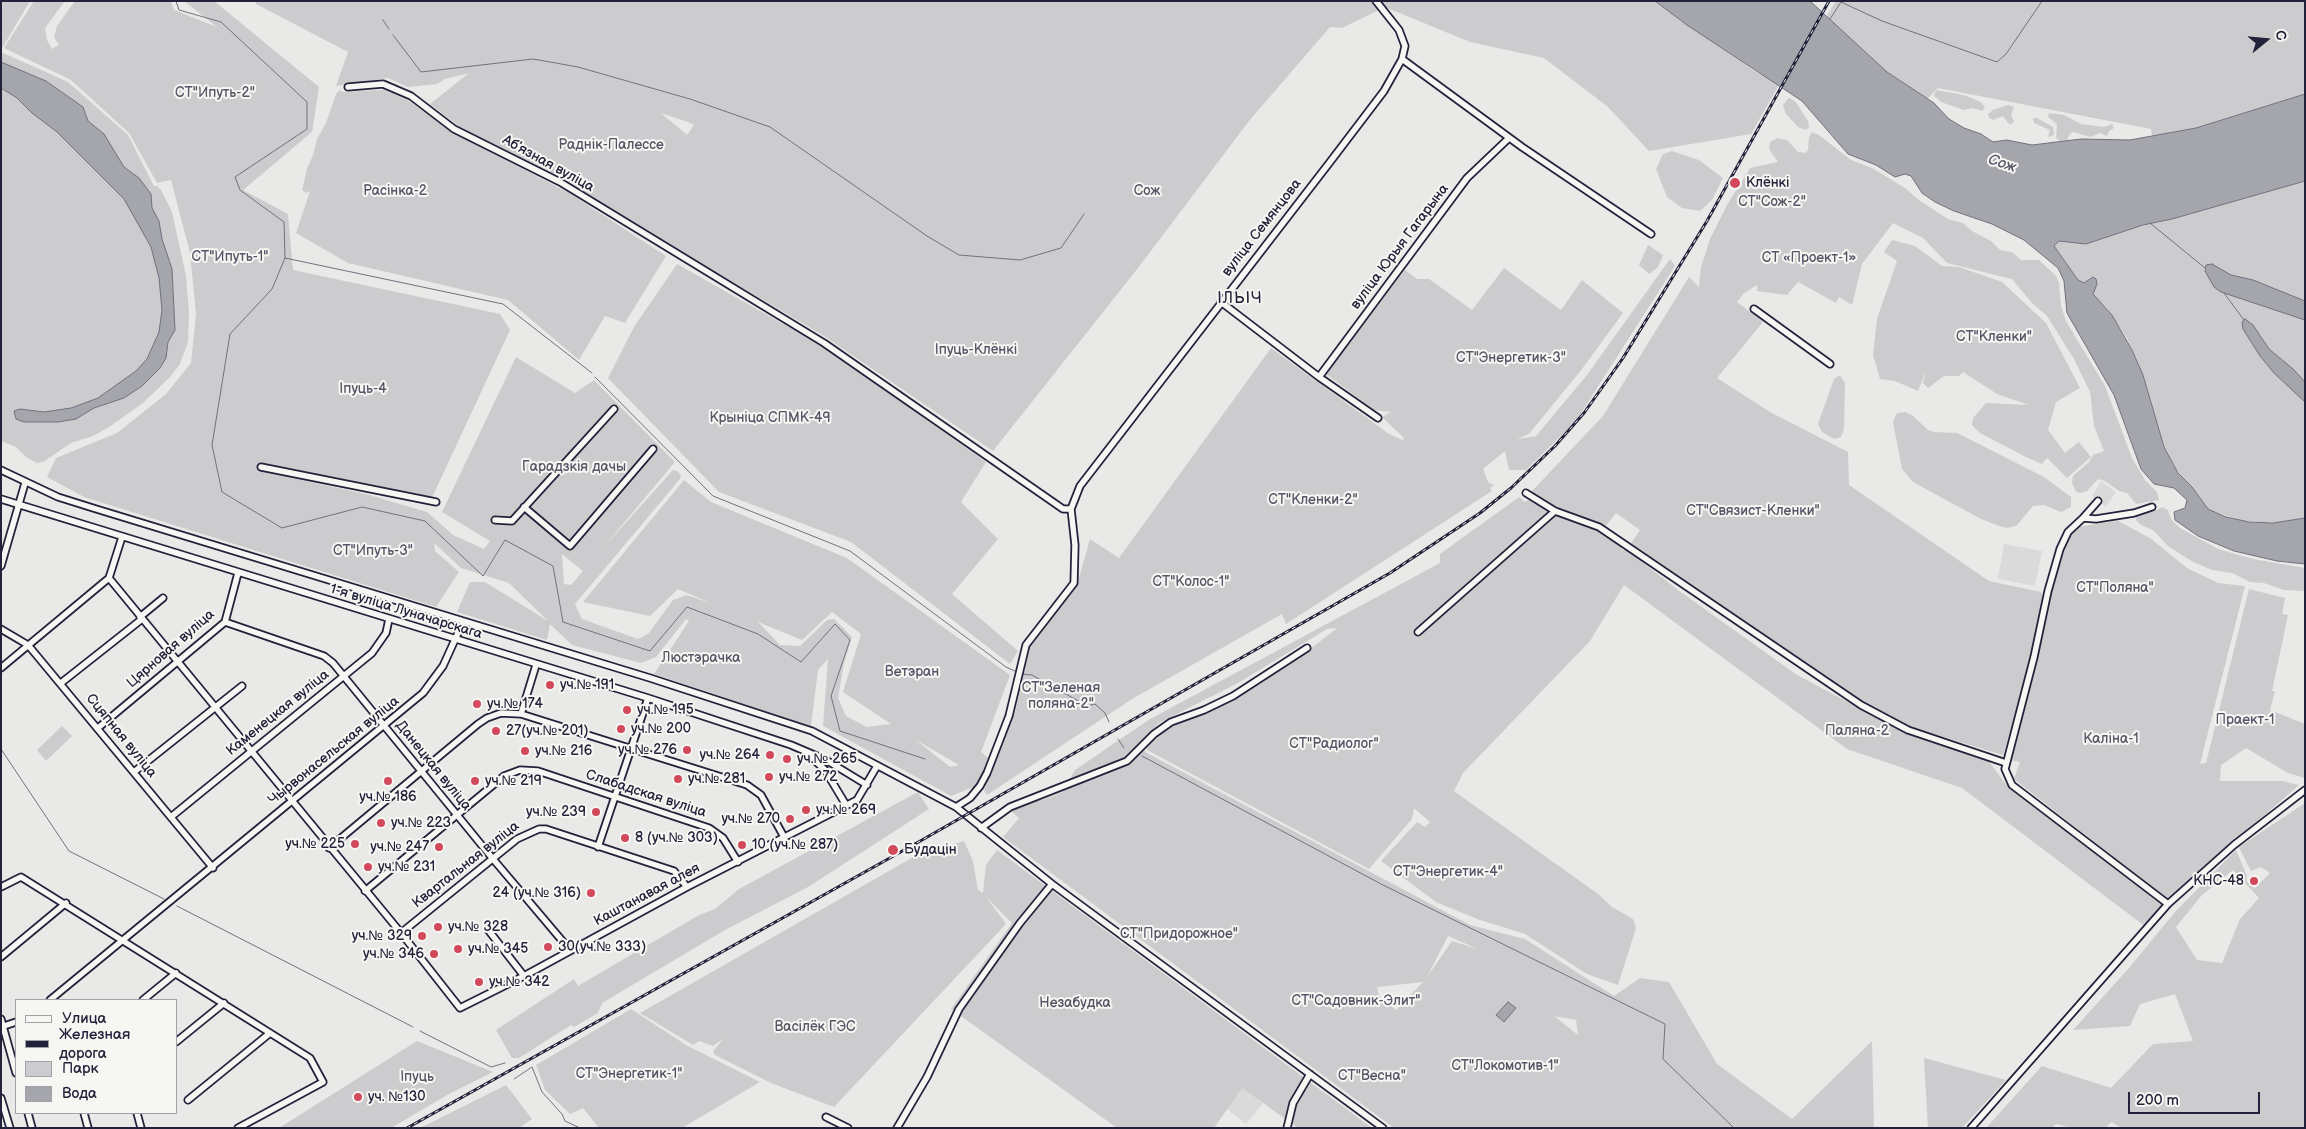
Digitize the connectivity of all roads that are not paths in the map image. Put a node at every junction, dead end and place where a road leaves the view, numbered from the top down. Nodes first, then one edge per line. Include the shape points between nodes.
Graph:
1 (1378, 4) edge
2 (1402, 59) junction
3 (348, 87) dead end
4 (1509, 138) junction
5 (1651, 234) dead end
6 (1221, 302) junction
7 (1754, 309) dead end
8 (1830, 364) dead end
9 (1319, 377) junction
10 (614, 408) dead end
11 (1378, 418) dead end
12 (653, 449) dead end
13 (261, 467) dead end
14 (1, 470) edge
15 (25, 483) junction
16 (1526, 493) dead end
17 (1, 499) edge
18 (2098, 501) dead end
19 (436, 502) dead end
20 (19, 505) junction
21 (524, 507) junction
22 (2152, 507) dead end
23 (1071, 509) junction
24 (1555, 511) junction
25 (2082, 518) junction
26 (495, 520) dead end
27 (122, 537) junction
28 (1, 566) edge
29 (238, 573) junction
30 (109, 578) junction
31 (163, 598) dead end
32 (141, 618) junction
33 (389, 619) junction
34 (225, 622) junction
35 (463, 622) junction
36 (1, 629) edge
37 (1418, 632) dead end
38 (456, 641) junction
39 (28, 645) junction
40 (1307, 648) dead end
41 (178, 663) junction
42 (536, 665) junction
43 (1, 668) edge
44 (344, 676) junction
45 (61, 683) junction
46 (242, 686) dead end
47 (648, 698) junction
48 (214, 706) junction
49 (521, 714) junction
50 (385, 726) junction
51 (98, 728) junction
52 (630, 749) junction
53 (803, 750) junction
54 (250, 751) junction
55 (2006, 763) junction
56 (877, 766) junction
57 (422, 771) junction
58 (134, 772) junction
59 (867, 784) junction
60 (2305, 790) edge
61 (615, 797) junction
62 (292, 802) junction
63 (846, 805) junction
64 (956, 807) junction
65 (457, 814) junction
66 (171, 817) junction
67 (981, 828) junction
68 (784, 837) junction
69 (598, 846) junction
70 (330, 848) junction
71 (493, 859) junction
72 (738, 862) junction
73 (213, 868) junction
74 (1052, 884) junction
75 (1, 887) edge
76 (687, 887) junction
77 (365, 891) junction
78 (66, 903) junction
79 (2168, 904) junction
80 (489, 931) dead end
81 (401, 933) junction
82 (124, 940) junction
83 (570, 950) junction
84 (1, 957) edge
85 (176, 973) junction
86 (524, 976) junction
87 (51, 999) edge
88 (144, 999) edge
89 (224, 1003) junction
90 (1, 1019) edge
91 (15, 1022) edge
92 (2, 1027) edge
93 (270, 1033) junction
94 (178, 1040) edge
95 (15, 1070) edge
96 (1310, 1074) junction
97 (1, 1098) edge
98 (188, 1100) dead end
99 (28, 1114) edge
100 (84, 1114) edge
101 (137, 1114) edge
102 (826, 1117) dead end
103 (10, 1128) edge
104 (32, 1128) edge
105 (88, 1128) edge
106 (141, 1128) edge
107 (238, 1128) edge
108 (848, 1128) edge
109 (897, 1128) edge
110 (1287, 1128) edge
111 (1383, 1128) edge
112 (1971, 1128) edge

1 - 2 street via 1399,30 1405,46
2 - 4 street
2 - 6 street, вуліца Семянцова via 1384,91
3 - 23 street, Абʼязная вуліца via 382,84 411,96 454,129 560,182 824,343 1063,509
4 - 5 street
4 - 9 street, вуліца Юрыя Гагарына via 1467,178
6 - 9 street
6 - 23 street, вуліца Семянцова via 1080,486
7 - 8 street
9 - 11 street
10 - 21 street
12 - 21 street via 570,546
13 - 19 street
14 - 15 street
15 - 20 street
15 - 35 street via 93,508
16 - 24 street
17 - 20 street, 1-я вуліца Луначарскага
18 - 25 street
20 - 27 street, 1-я вуліца Луначарскага
20 - 28 street
21 - 26 street via 512,521
22 - 25 street via 2096,519
23 - 64 street, вуліца Семянцова via 1075,545 1074,583 1026,645 1009,716 987,773 970,798
24 - 37 street
24 - 55 street via 1599,527 1861,705 1908,730
25 - 55 street via 2069,529 2060,549
27 - 29 street, 1-я вуліца Луначарскага
27 - 30 street
29 - 33 street, 1-я вуліца Луначарскага
29 - 34 street, Цярновая вуліца
30 - 32 street
30 - 39 street
31 - 32 street
32 - 41 street
32 - 45 street
33 - 38 street, 1-я вуліца Луначарскага
33 - 44 street, Каменецкая вуліца via 386,633 378,646
34 - 41 street, Цярновая вуліца
34 - 44 street, Данецкая вуліца via 324,656
35 - 38 street, Чырвонасельская вуліца
35 - 56 street via 812,731
36 - 39 street, Сцяпная вуліца
38 - 42 street, 1-я вуліца Луначарскага
38 - 50 street, Чырвонасельская вуліца via 436,679
39 - 43 street
39 - 45 street, Сцяпная вуліца
40 - 67 street via 1233,696 1171,722 1127,761 1010,807
41 - 48 street
41 - 51 street, Цярновая вуліца
42 - 47 street, 1-я вуліца Луначарскага
42 - 49 street
44 - 50 street, Данецкая вуліца
44 - 54 street, Каменецкая вуліца
45 - 51 street, Сцяпная вуліца
46 - 48 street
47 - 52 street
47 - 53 street, 1-я вуліца Луначарскага
48 - 54 street
48 - 58 street
49 - 52 street
49 - 57 street via 501,713 487,718
50 - 57 street, Данецкая вуліца
50 - 62 street, Чырвонасельская вуліца
51 - 58 street, Сцяпная вуліца
52 - 61 street
52 - 68 street via 747,785 761,795
53 - 59 street, 1-я вуліца Луначарскага
53 - 63 street via 825,770
54 - 62 street
54 - 66 street, Каменецкая вуліца
55 - 79 street via 2005,769 2012,784
56 - 59 street, Каштанавая алея
56 - 64 street
57 - 65 street, Данецкая вуліца
57 - 70 street
58 - 66 street, Сцяпная вуліца
59 - 63 street, Каштанавая алея via 859,798
60 - 79 street via 2234,845
61 - 65 street, Слабадская вуліца via 538,771 520,770 504,776
61 - 69 street
61 - 72 street, Слабадская вуліца via 709,828 723,838
62 - 70 street
62 - 73 street, Чырвонасельская вуліца
63 - 68 street, Каштанавая алея
64 - 67 street
65 - 71 street, Данецкая вуліца
65 - 77 street, Слабадская вуліца
66 - 73 street, Сцяпная вуліца
67 - 74 street
68 - 72 street, Каштанавая алея
69 - 71 street, Квартальная вуліца via 539,829 517,838
69 - 76 street, Квартальная вуліца via 674,871
70 - 77 street
71 - 81 street, Квартальная вуліца
71 - 83 street, Данецкая вуліца
72 - 76 street, Каштанавая алея
73 - 82 street, Чырвонасельская вуліца
74 - 96 street
74 - 109 street via 1020,923 959,1010 928,1077
75 - 78 street via 21,877
76 - 83 street, Каштанавая алея
77 - 81 street
78 - 82 street
78 - 84 street
79 - 112 street
80 - 86 street
81 - 86 street, Каштанавая алея via 460,1008
82 - 85 street
82 - 87 street
83 - 86 street, Каштанавая алея
85 - 88 street
85 - 89 street
89 - 93 street
89 - 94 street
90 - 92 street
91 - 92 street
92 - 95 street
93 - 98 street
93 - 107 street via 310,1058 323,1082
96 - 110 street via 1293,1104
96 - 111 street
97 - 103 street
99 - 104 street
100 - 105 street
101 - 106 street
102 - 108 street

